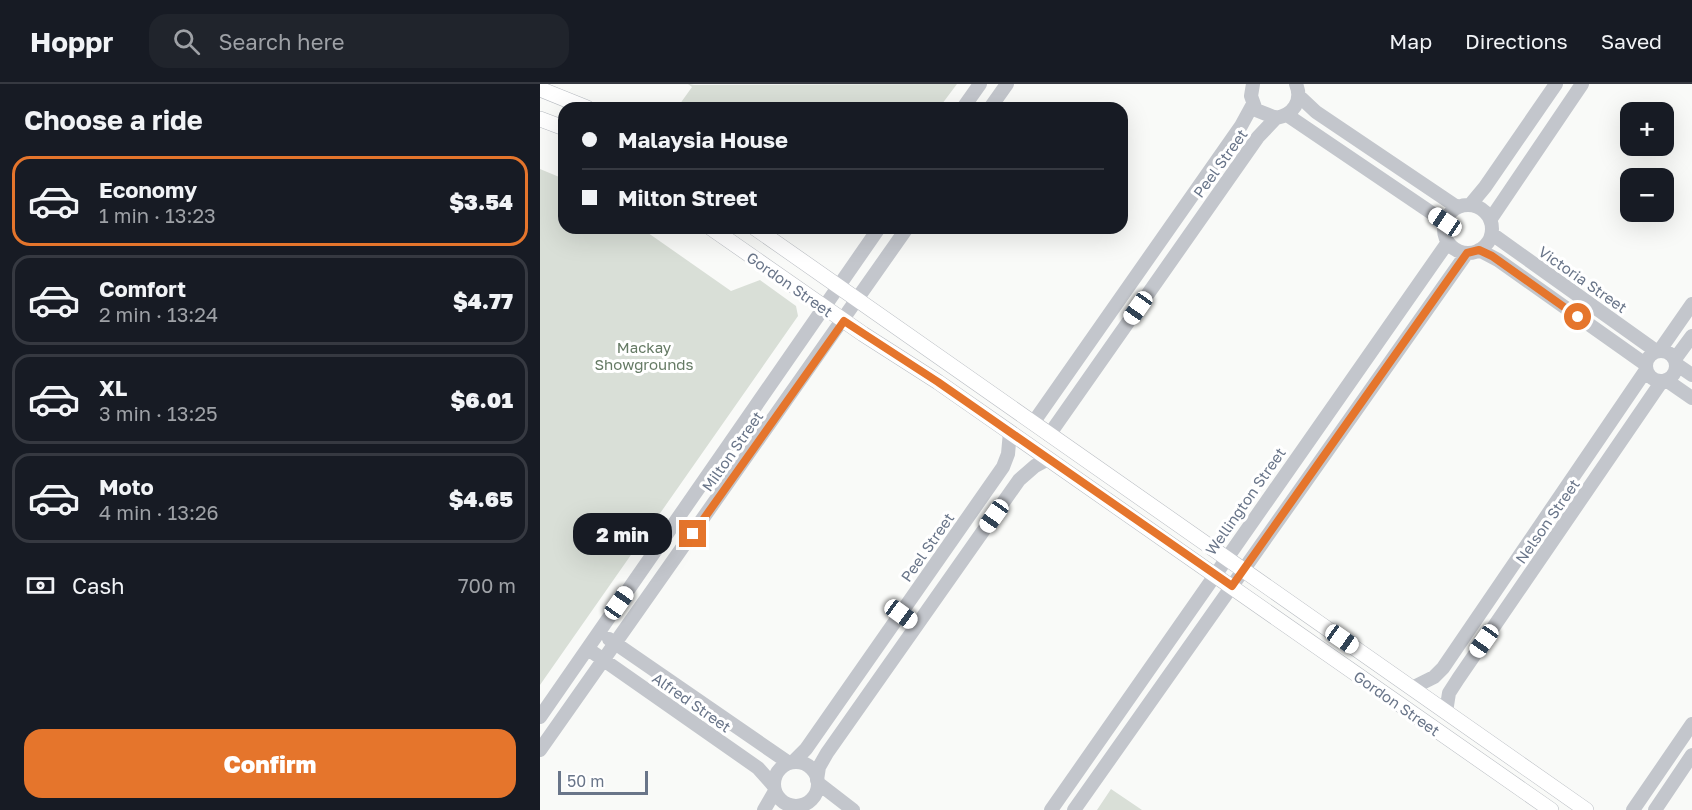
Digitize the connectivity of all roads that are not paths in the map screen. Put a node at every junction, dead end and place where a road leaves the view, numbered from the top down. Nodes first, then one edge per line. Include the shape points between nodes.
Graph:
1 (980, 84) edge
2 (1006, 84) edge
3 (1556, 84) edge
4 (1582, 84) edge
5 (540, 88) edge
6 (1297, 90) edge
7 (1249, 91) edge
8 (573, 102) edge
9 (967, 102) edge
10 (994, 102) edge
11 (1281, 117) junction
12 (540, 119) edge
13 (558, 126) edge
14 (1463, 206) junction
15 (1490, 220) junction
16 (1445, 222) junction
17 (720, 234) edge
18 (764, 234) edge
19 (875, 234) edge
20 (903, 234) edge
21 (1492, 234) junction
22 (1448, 242) junction
23 (1473, 252) junction
24 (838, 286) junction
25 (857, 301) junction
26 (1692, 304) edge
27 (823, 307) junction
28 (844, 321) junction
29 (1692, 336) edge
30 (1658, 351) junction
31 (1675, 362) junction
32 (1646, 367) junction
33 (1692, 375) edge
34 (1664, 380) junction
35 (1692, 398) edge
36 (1033, 423) junction
37 (1010, 432) junction
38 (1049, 435) junction
39 (1048, 459) junction
40 (1070, 475) junction
41 (952, 540) junction
42 (969, 551) junction
43 (1225, 558) junction
44 (1243, 570) junction
45 (1214, 574) junction
46 (1232, 586) junction
47 (901, 614) junction
48 (917, 625) junction
49 (599, 632) junction
50 (615, 644) junction
51 (588, 649) junction
52 (604, 660) junction
53 (1443, 668) junction
54 (1458, 679) junction
55 (1412, 688) junction
56 (1446, 712) junction
57 (540, 717) edge
58 (1692, 724) edge
59 (540, 750) edge
60 (1692, 755) edge
61 (791, 763) junction
62 (818, 781) junction
63 (1547, 783) junction
64 (775, 788) junction
65 (795, 807) edge
66 (1637, 807) edge
67 (764, 810) edge
68 (818, 810) edge
69 (853, 810) edge
70 (1051, 810) edge
71 (1074, 810) edge
72 (1551, 810) edge
73 (1574, 810) edge
74 (1586, 810) edge
75 (1655, 810) edge

1 - 9 street
2 - 10 street
3 - 14 street via 1485,188
4 - 15 street
5 - 8 main road
6 - 11 street, Peel Street via 1295,107
6 - 14 street via 1317,112
7 - 11 street via 1262,114
7 - 36 street, Peel Street via 1241,126
11 - 16 street
11 - 38 street, Peel Street via 1258,138
12 - 13 main road
14 - 15 street via 1482,209
14 - 16 street
15 - 21 street
16 - 22 street
17 - 27 main road, Gordon Street
18 - 24 main road, Gordon Street
19 - 24 street, Milton Street
20 - 25 street, Milton Street
21 - 23 street
21 - 30 street, Victoria Street
22 - 23 street via 1459,252
22 - 43 street, Wellington Street
23 - 32 street via 1498,260
23 - 44 street
24 - 25 main road, Gordon Street
24 - 27 street, Milton Street
25 - 28 street, Milton Street
25 - 36 main road, Gordon Street
26 - 30 street
27 - 28 main road, Gordon Street
27 - 49 street, Milton Street
28 - 37 main road, Gordon Street
28 - 50 street, Milton Street
29 - 31 street
30 - 31 street via 1669,352
30 - 32 street via 1649,356
31 - 33 street
31 - 34 street via 1674,374
32 - 34 street via 1652,378
32 - 53 street, Nelson Street
34 - 35 street
34 - 54 street, Nelson Street
36 - 38 main road, Gordon Street
36 - 40 main road via 1041,443 1066,462
37 - 39 main road, Gordon Street
37 - 41 street, Peel Street via 1006,460
38 - 43 main road, Gordon Street
39 - 40 main road, Gordon Street
39 - 42 street via 1019,480
40 - 45 main road, Gordon Street
41 - 42 street
41 - 47 street, Peel Street
42 - 48 street
43 - 44 main road, Gordon Street
43 - 45 street, Wellington Street
44 - 46 street
44 - 55 main road, Gordon Street
45 - 46 main road, Gordon Street
45 - 70 street, Wellington Street
46 - 71 street
46 - 72 main road, Gordon Street
47 - 48 street
47 - 61 street, Peel Street via 806,749
48 - 62 street via 827,753 819,767
49 - 50 street, Alfred Street
49 - 51 street, Milton Street
50 - 52 street, Milton Street
50 - 61 street, Alfred Street
51 - 52 street, Alfred Street
51 - 57 street, Milton Street
52 - 59 street, Milton Street
52 - 64 street, Alfred Street via 758,768
53 - 54 street via 1443,678 1448,682
53 - 55 street, Nelson Street
54 - 56 street, Nelson Street via 1449,693
55 - 56 main road, Gordon Street
56 - 63 main road, Gordon Street
58 - 66 street
60 - 75 street
61 - 62 street via 811,768
61 - 64 street via 777,772
62 - 65 street via 811,800
62 - 69 street
63 - 73 main road
63 - 74 main road, Gordon Street
64 - 65 street via 782,801
64 - 67 street
65 - 68 street

